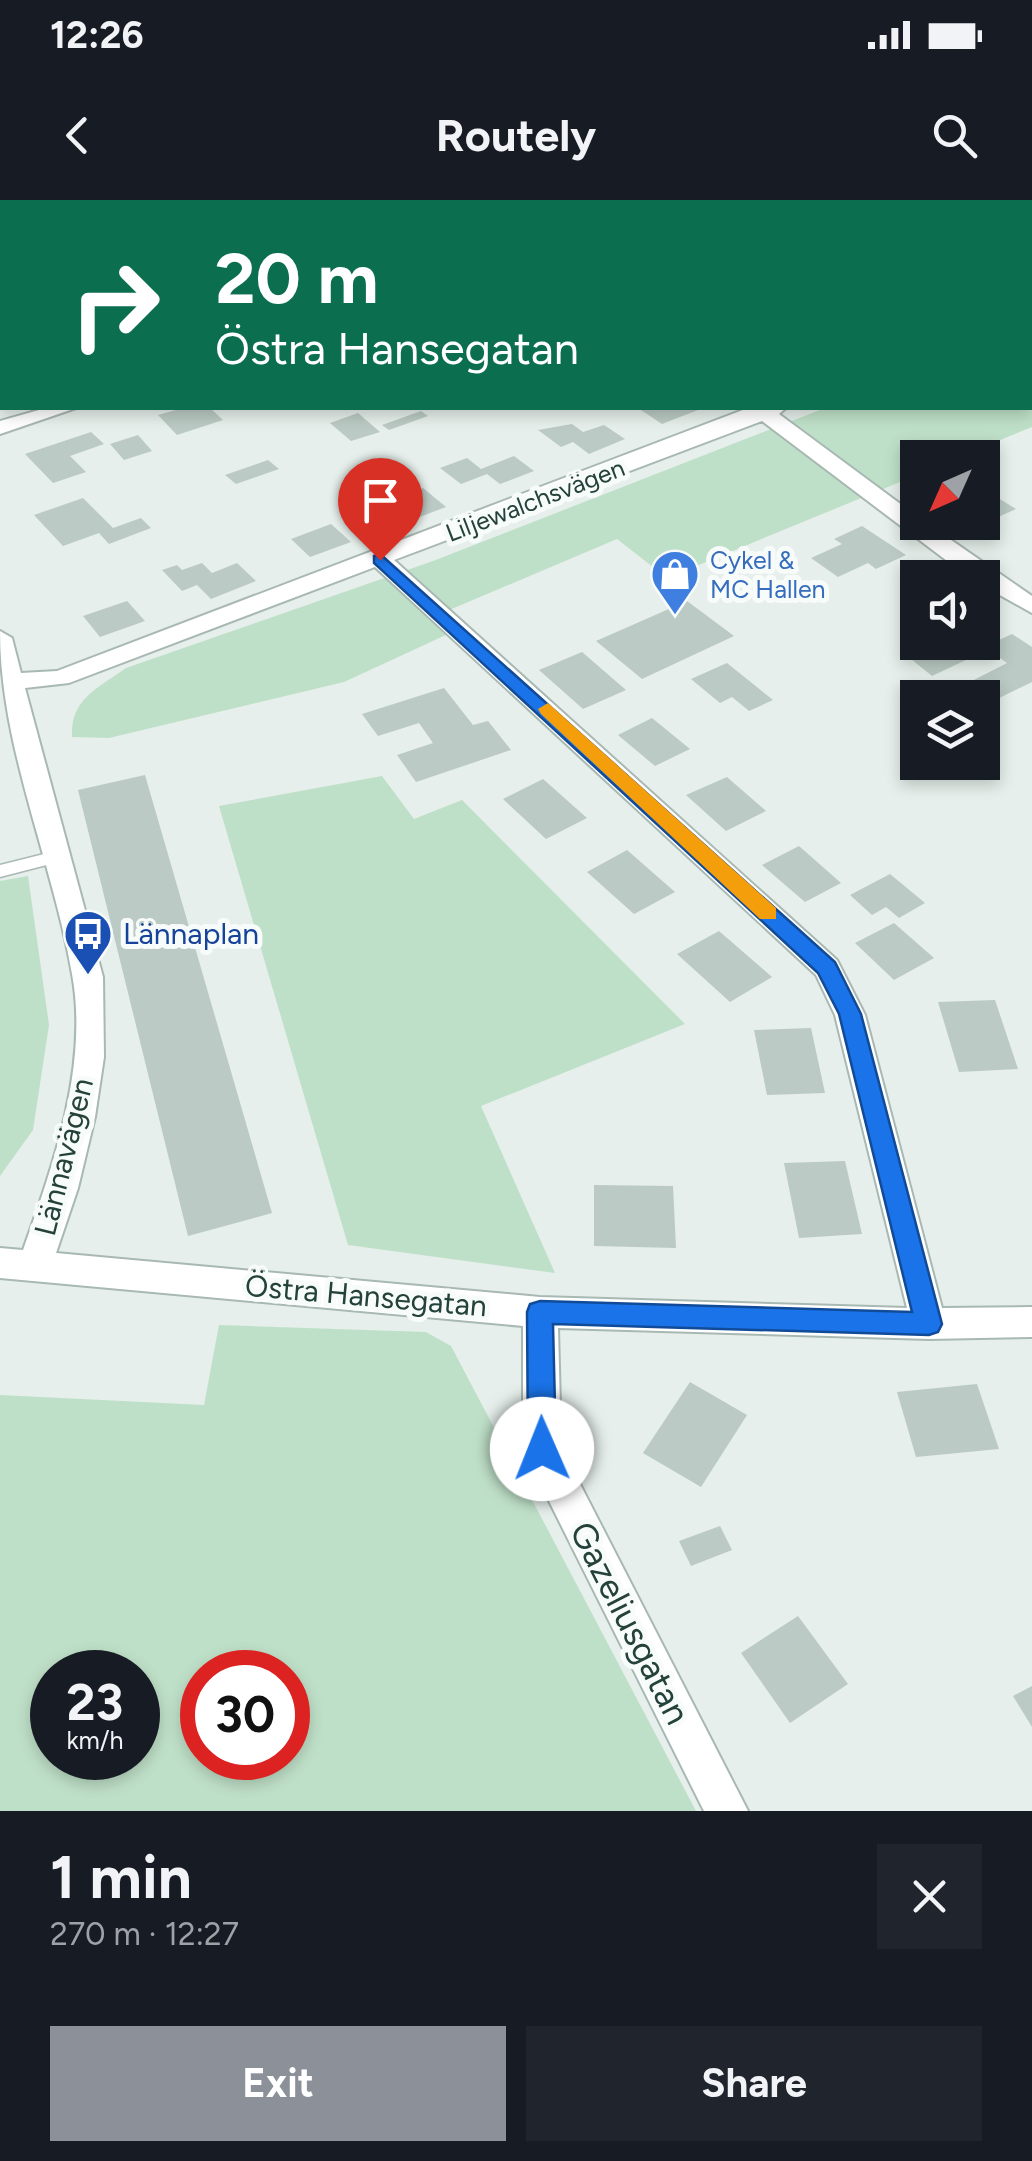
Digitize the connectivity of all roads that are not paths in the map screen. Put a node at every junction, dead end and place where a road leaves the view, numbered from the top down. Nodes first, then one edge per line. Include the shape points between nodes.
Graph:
1 (59, 410) edge
2 (764, 410) edge
3 (768, 410) edge
4 (0, 428) edge
5 (380, 560) junction
6 (1032, 606) edge
7 (0, 638) edge
8 (4, 681) edge
9 (60, 856) junction
10 (0, 871) edge
11 (17, 1265) edge
12 (540, 1312) junction
13 (1032, 1322) edge
14 (929, 1324) junction
15 (727, 1811) edge

1 - 4 street
2 - 5 street, Liljewalchsvägen
3 - 6 street via 971,568
5 - 8 street, Liljewalchsvägen via 60,678
5 - 14 street via 827,968 850,1014
7 - 8 street, Lännavägen
8 - 9 street, Lännavägen
9 - 10 lane
9 - 11 street, Lännavägen via 88,977 89,1057 62,1188
11 - 12 street, Östra Hansegatan
12 - 14 street, Östra Hansegatan
12 - 15 street, Gazeliusgatan via 542,1449
13 - 14 street, Östra Hansegatan

